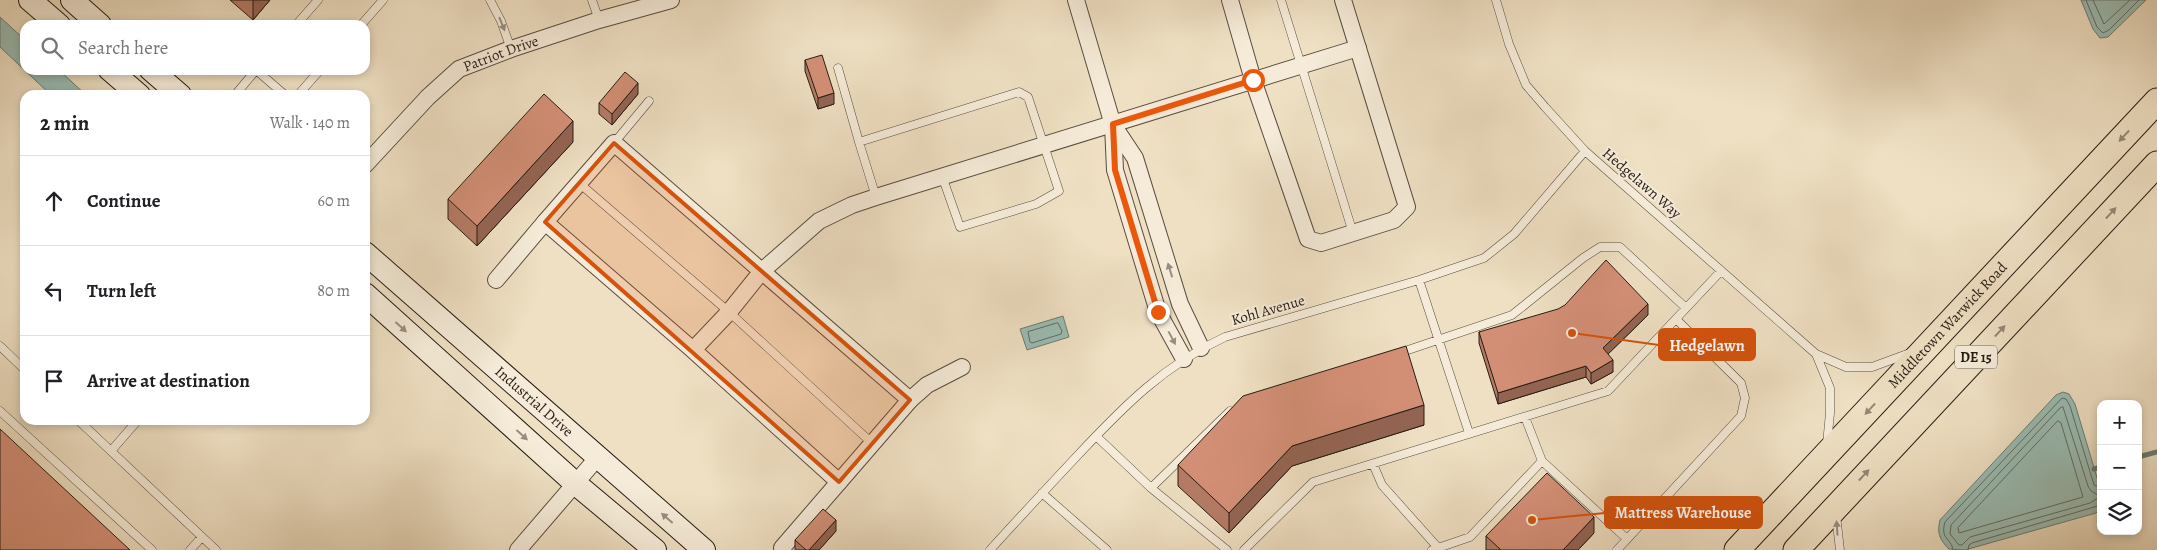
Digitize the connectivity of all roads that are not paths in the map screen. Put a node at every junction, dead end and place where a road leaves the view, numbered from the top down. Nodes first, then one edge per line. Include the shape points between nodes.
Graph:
1 (30, 0) edge
2 (72, 0) edge
3 (318, 0) edge
4 (383, 0) edge
5 (490, 0) edge
6 (592, 0) edge
7 (671, 0) edge
8 (1076, 0) edge
9 (1230, 0) edge
10 (1281, 0) edge
11 (1343, 0) edge
12 (1496, 0) edge
13 (53, 20) edge
14 (94, 20) edge
15 (300, 20) edge
16 (365, 20) edge
17 (598, 20) junction
18 (1358, 48) junction
19 (511, 49) junction
20 (1301, 65) junction
21 (838, 68) dead end
22 (116, 75) edge
23 (157, 75) edge
24 (252, 75) edge
25 (262, 75) edge
26 (316, 75) edge
27 (1253, 80) junction
28 (133, 90) edge
29 (174, 90) edge
30 (239, 90) edge
31 (279, 90) edge
32 (302, 90) edge
33 (649, 101) dead end
34 (2157, 101) edge
35 (1113, 124) junction
36 (859, 142) junction
37 (614, 143) junction
38 (1044, 146) junction
39 (1585, 152) junction
40 (370, 159) edge
41 (2157, 164) edge
42 (942, 176) junction
43 (579, 183) junction
44 (876, 197) junction
45 (545, 222) junction
46 (1352, 233) junction
47 (370, 257) edge
48 (762, 271) junction
49 (1721, 271) junction
50 (496, 280) dead end
51 (1419, 280) junction
52 (370, 299) edge
53 (1686, 308) junction
54 (729, 312) junction
55 (1676, 319) junction
56 (1439, 340) junction
57 (0, 346) edge
58 (1201, 348) junction
59 (1926, 348) junction
60 (693, 350) junction
61 (1816, 354) junction
62 (1392, 356) edge
63 (1184, 359) junction
64 (20, 365) edge
65 (962, 367) dead end
66 (910, 400) junction
67 (1241, 406) edge
68 (0, 410) edge
69 (1525, 417) junction
70 (83, 425) edge
71 (134, 425) edge
72 (1469, 433) junction
73 (1096, 436) junction
74 (873, 444) junction
75 (111, 451) junction
76 (598, 457) junction
77 (1826, 457) junction
78 (1542, 461) junction
79 (1373, 464) junction
80 (839, 482) junction
81 (576, 484) junction
82 (1151, 488) junction
83 (1042, 493) junction
84 (1836, 506) junction
85 (202, 538) junction
86 (1627, 539) junction
87 (782, 548) dead end
88 (1437, 549) edge
89 (152, 550) edge
90 (190, 550) edge
91 (216, 550) edge
92 (518, 550) edge
93 (655, 550) edge
94 (704, 550) edge
95 (990, 550) edge
96 (1107, 550) edge
97 (1227, 550) edge
98 (1244, 550) edge
99 (1617, 550) edge
100 (1737, 550) edge
101 (1796, 550) edge
102 (1840, 550) edge

1 - 13 street
2 - 14 street
3 - 15 lane
4 - 16 lane
5 -> 19 lane
6 - 17 lane
7 - 17 street, Patriot Drive
8 - 35 street
9 - 27 street
10 - 20 lane
11 - 18 street
12 - 39 lane, Hedgelawn Way via 1526,85
17 - 19 street, Patriot Drive
18 - 20 street
18 - 46 street via 1407,207 1394,220
19 - 40 street, Patriot Drive via 460,69 428,97
20 - 27 street
20 - 46 lane
21 - 36 lane
22 - 28 street
23 - 29 street
24 - 30 lane
25 - 31 lane
26 - 32 lane
27 - 35 street
27 - 46 street via 1308,239 1321,243
33 - 37 lane
34 -> 59 main road, Middletown Warwick Road / DE 15
35 - 38 street
58 -> 35 street via 1180,304 1135,158
35 -> 63 street via 1115,170 1158,312
36 - 38 lane via 1019,92 1028,97
36 - 44 lane
37 - 43 street
37 - 48 street
38 - 42 street
38 - 42 lane via 1059,192 1036,204 960,227
39 - 49 lane, Hedgelawn Way
39 - 51 lane, Kohl Avenue via 1500,246 1484,258
84 -> 41 main road, DE 15
42 - 44 street
43 - 45 street
43 - 54 lane
44 - 48 street via 819,221
45 - 50 street
45 - 60 street
47 - 76 street, Industrial Drive
48 - 54 street
48 - 66 street
49 - 53 lane
49 - 61 lane, Hedgelawn Way
51 - 56 lane
51 - 58 lane, Kohl Avenue via 1225,337
52 -> 81 street
53 - 55 lane
53 - 56 lane via 1620,247 1600,247 1512,315
54 - 60 street
54 - 74 lane
55 - 69 lane via 1608,391
55 - 86 lane via 1741,382 1745,398 1741,416
56 - 62 lane
56 - 72 lane
57 - 64 lane
58 - 63 lane, Kohl Avenue
59 - 61 lane via 1872,367 1846,367
59 -> 77 main road, Middletown Warwick Road / DE 15
60 - 80 street
61 - 77 lane via 1830,388
63 - 73 lane, Kohl Avenue via 1128,402
65 - 66 street via 927,385
66 - 74 street
67 - 82 lane via 1232,409
68 - 89 lane
69 - 72 lane
69 - 78 lane
70 - 75 lane
71 - 75 lane
72 - 79 lane
73 - 82 lane
73 - 83 lane, Kohl Avenue
74 - 80 street
75 - 85 lane
76 - 81 street
94 -> 76 street, Industrial Drive
77 - 100 main road, Middletown Warwick Road / DE 15
78 - 86 lane
78 - 88 lane via 1470,537
79 - 88 lane via 1382,485
79 - 98 lane via 1313,482
80 - 87 street
81 - 92 street
81 - 93 street
82 - 97 lane
83 - 95 lane, Kohl Avenue
83 - 96 lane
84 - 101 main road, DE 15
102 -> 84 lane
85 - 90 lane
85 - 91 lane
86 - 99 lane

